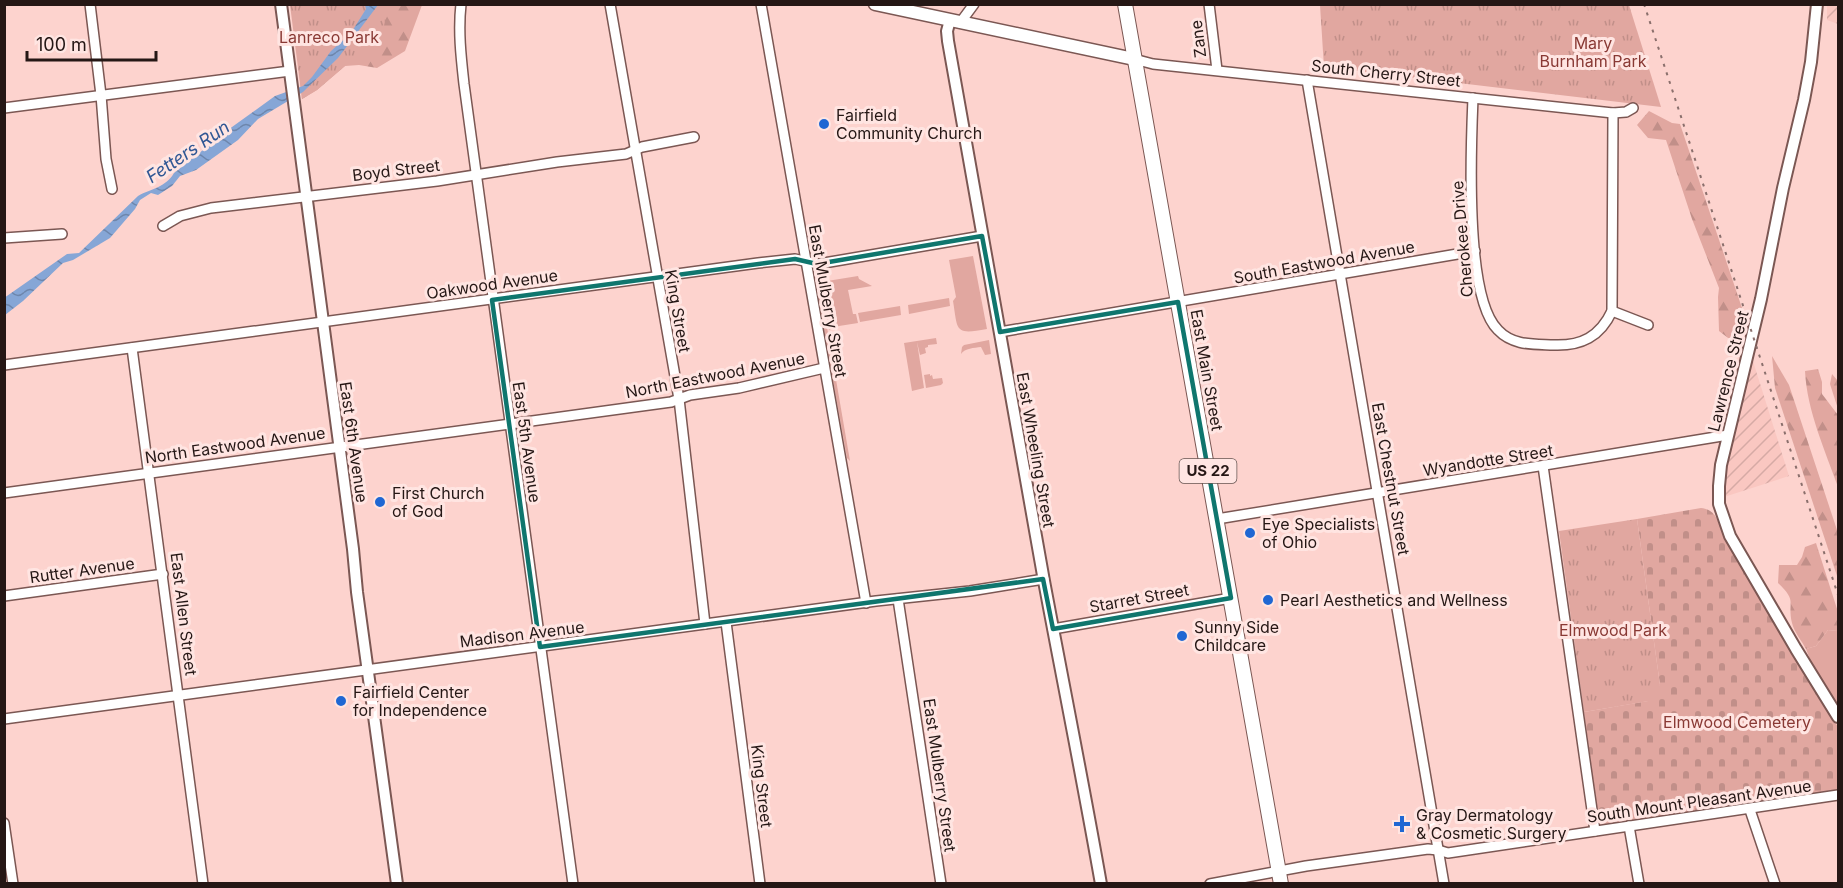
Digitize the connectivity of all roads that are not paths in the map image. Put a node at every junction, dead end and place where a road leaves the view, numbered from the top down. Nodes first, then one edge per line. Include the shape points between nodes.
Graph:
1 (90, 4) edge
2 (281, 4) edge
3 (461, 4) edge
4 (610, 4) edge
5 (761, 4) edge
6 (875, 4) edge
7 (974, 4) edge
8 (1125, 4) edge
9 (1209, 4) edge
10 (1817, 8) edge
11 (955, 22) junction
12 (1134, 60) junction
13 (1217, 70) junction
14 (290, 76) junction
15 (1307, 80) junction
16 (101, 95) junction
17 (1473, 98) junction
18 (4, 108) edge
19 (1633, 108) dead end
20 (1613, 113) junction
21 (694, 137) dead end
22 (635, 149) junction
23 (476, 175) junction
24 (112, 189) dead end
25 (307, 196) junction
26 (163, 226) dead end
27 (62, 234) dead end
28 (982, 236) junction
29 (4, 238) edge
30 (1475, 251) junction
31 (806, 262) junction
32 (1341, 274) junction
33 (657, 277) junction
34 (492, 300) junction
35 (1178, 302) junction
36 (1612, 311) junction
37 (323, 322) junction
38 (1648, 325) dead end
39 (1000, 332) junction
40 (132, 348) junction
41 (4, 365) edge
42 (824, 368) junction
43 (679, 399) junction
44 (510, 424) junction
45 (1728, 435) junction
46 (340, 446) junction
47 (1543, 466) junction
48 (150, 472) junction
49 (1378, 492) junction
50 (4, 493) edge
51 (1217, 519) junction
52 (164, 574) junction
53 (1044, 579) junction
54 (4, 596) edge
55 (1231, 598) junction
56 (898, 599) junction
57 (866, 603) junction
58 (726, 622) junction
59 (705, 624) junction
60 (1053, 629) junction
61 (540, 647) junction
62 (368, 669) junction
63 (179, 695) junction
64 (1839, 717) edge
65 (4, 719) edge
66 (1839, 795) edge
67 (1750, 810) junction
68 (4, 824) edge
69 (1629, 826) junction
70 (1594, 831) junction
71 (1438, 850) junction
72 (7, 860) edge
73 (1280, 877) edge
74 (13, 884) edge
75 (203, 884) edge
76 (397, 884) edge
77 (573, 884) edge
78 (760, 884) edge
79 (941, 884) edge
80 (1101, 884) edge
81 (1210, 884) edge
82 (1444, 884) edge
83 (1639, 884) edge
84 (1775, 884) edge

1 - 16 street
2 - 14 street, East 6th Avenue
3 - 23 street, East 5th Avenue via 460,48
4 - 22 street, King Street
5 - 31 street, East Mulberry Street
6 - 11 main road
7 - 11 street
8 - 12 main road, East Main Street / US 22
9 - 13 street, Zane
10 - 45 street, Lawrence Street via 1804,99
11 - 12 main road
11 - 28 street, East Wheeling Street via 947,31 948,41
12 - 13 street, South Cherry Street
12 - 35 main road, East Main Street / US 22
13 - 15 street, South Cherry Street
14 - 16 street
14 - 25 street, East 6th Avenue
15 - 17 street, South Cherry Street
15 - 32 street, East Chestnut Street
16 - 18 street
16 - 24 street
17 - 20 street, South Cherry Street
17 - 30 street, Cherokee Drive
19 - 20 street, South Cherry Street
20 - 36 street
21 - 22 street, Boyd Street
22 - 23 street, Boyd Street via 626,154
22 - 33 street, King Street
23 - 25 street, Boyd Street
23 - 34 street, East 5th Avenue
25 - 26 street, Boyd Street via 198,210
25 - 37 street, East 6th Avenue
27 - 29 street
28 - 31 street, Oakwood Avenue via 818,264
28 - 39 street, East Wheeling Street
30 - 32 street, South Eastwood Avenue
30 - 36 street, Cherokee Drive via 1486,313 1497,330 1515,341 1529,345 1580,343 1600,330
31 - 33 street, Oakwood Avenue via 795,259
31 - 42 street, East Mulberry Street
32 - 35 street, South Eastwood Avenue
32 - 49 street, East Chestnut Street
33 - 34 street, Oakwood Avenue
33 - 43 street, King Street
34 - 37 street, Oakwood Avenue
34 - 44 street, East 5th Avenue
35 - 39 street
35 - 51 main road, East Main Street / US 22
36 - 38 street
37 - 40 street, Oakwood Avenue
37 - 46 street, East 6th Avenue
39 - 53 street, East Wheeling Street
40 - 41 street, Oakwood Avenue
40 - 48 street, East Allen Street
42 - 43 street, North Eastwood Avenue
42 - 57 street, East Mulberry Street
43 - 44 street, North Eastwood Avenue
43 - 59 street, King Street
44 - 46 street, North Eastwood Avenue
44 - 61 street, East 5th Avenue
45 - 47 street, Wyandotte Street
45 - 64 street, Lawrence Street via 1719,486 1725,524
46 - 48 street, North Eastwood Avenue
46 - 62 street, East 6th Avenue
47 - 49 street, Wyandotte Street
47 - 70 street
48 - 50 street, North Eastwood Avenue
48 - 52 street, East Allen Street
49 - 51 street, Wyandotte Street
49 - 71 street, East Chestnut Street
51 - 55 main road, East Main Street / US 22
52 - 54 street, Rutter Avenue
52 - 63 street, East Allen Street
53 - 56 street, Madison Avenue
53 - 60 street, East Wheeling Street
55 - 60 street, Starret Street
55 - 73 main road, East Main Street / US 22
56 - 57 street, Madison Avenue
56 - 79 street, East Mulberry Street
57 - 58 street, Madison Avenue
58 - 59 street, Madison Avenue
58 - 78 street, King Street
59 - 61 street, Madison Avenue
60 - 80 street, East Wheeling Street
61 - 62 street, Madison Avenue
61 - 77 street, East 5th Avenue
62 - 63 street, Madison Avenue
62 - 76 street, East 6th Avenue
63 - 65 street, Madison Avenue
63 - 75 street, East Allen Street
66 - 67 street, South Mount Pleasant Avenue
67 - 69 street, South Mount Pleasant Avenue
67 - 84 street
68 - 72 street
69 - 70 street, South Mount Pleasant Avenue
69 - 83 street
70 - 71 street, South Mount Pleasant Avenue via 1448,853
71 - 73 street, South Mount Pleasant Avenue
71 - 82 street, East Chestnut Street
72 - 74 street
73 - 81 street, South Mount Pleasant Avenue

